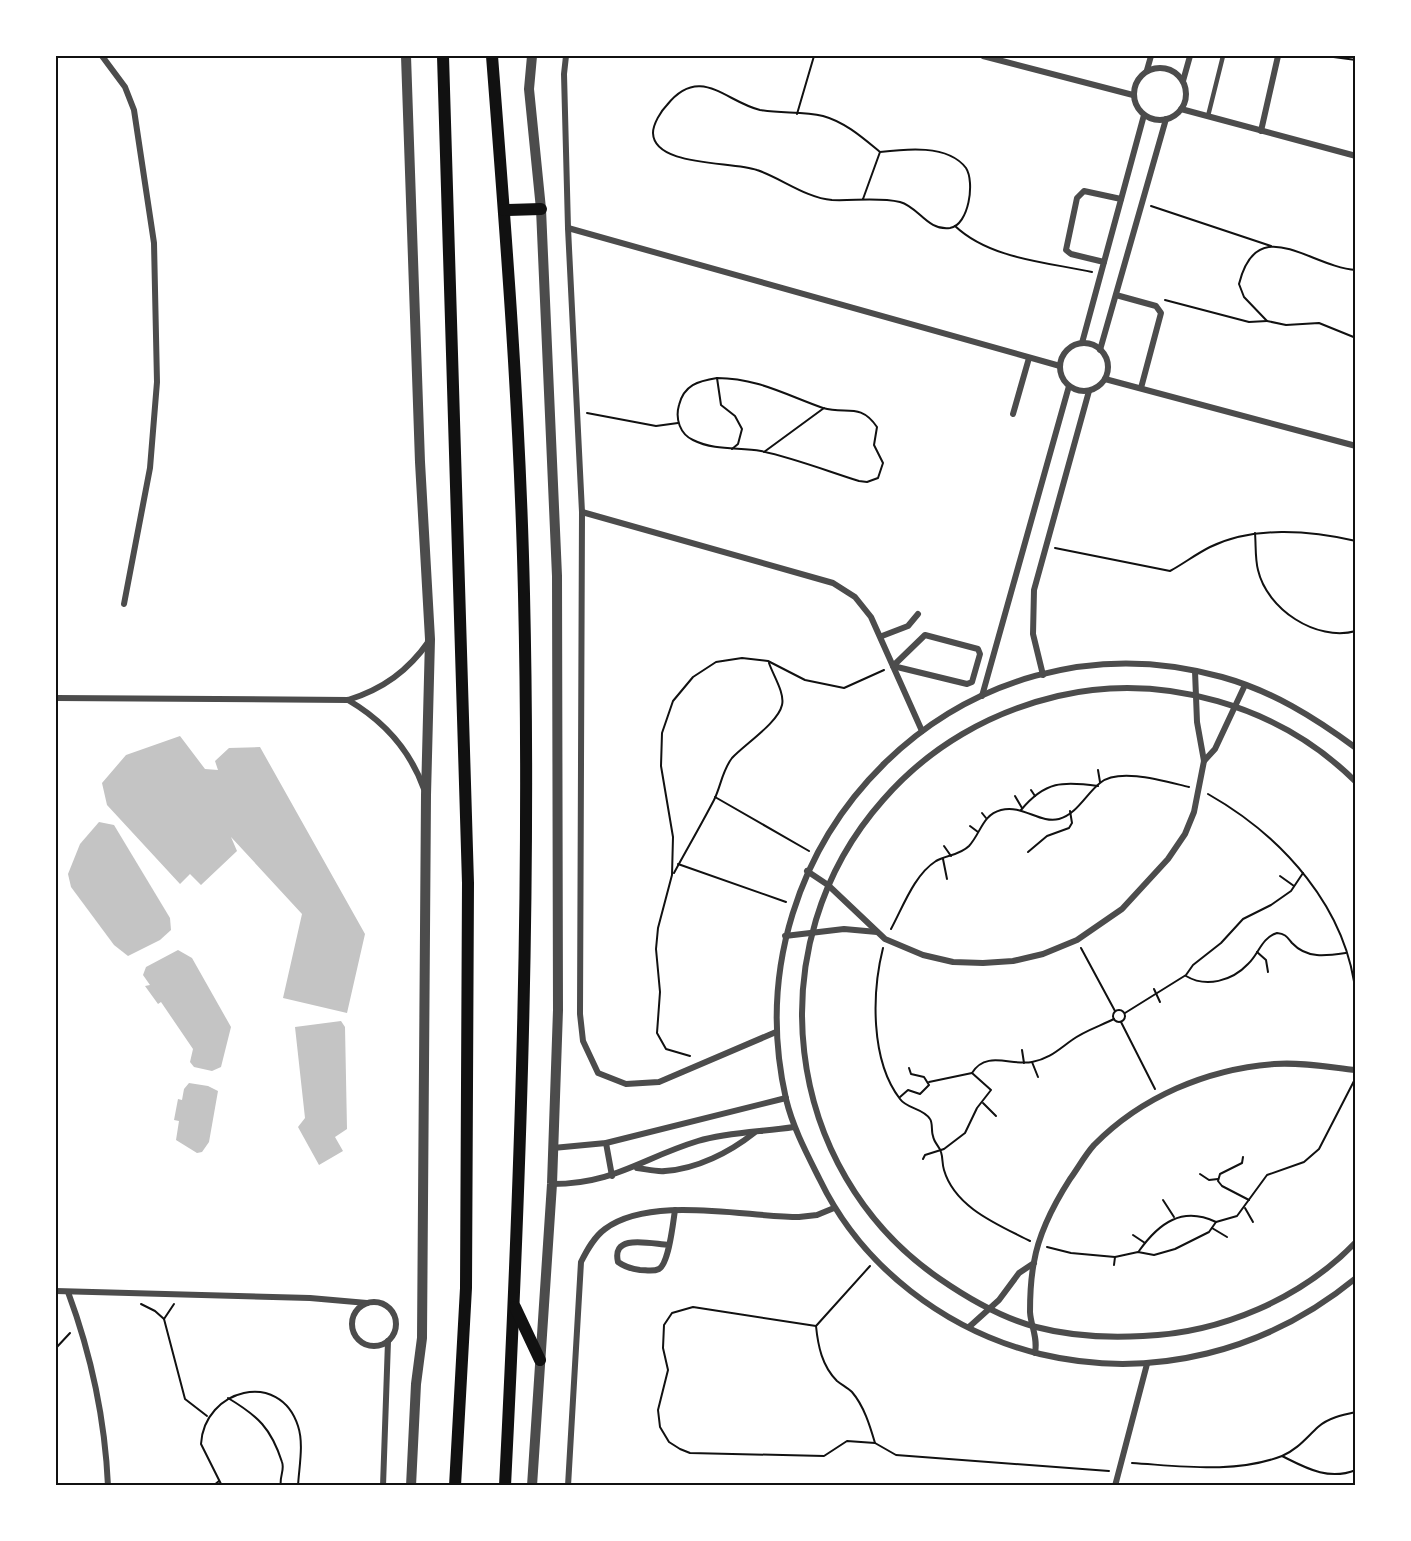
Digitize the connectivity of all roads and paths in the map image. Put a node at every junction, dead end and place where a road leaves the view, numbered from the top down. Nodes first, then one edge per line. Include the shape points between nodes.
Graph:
1 (102, 56) edge
2 (406, 56) edge
3 (442, 56) edge
4 (492, 56) edge
5 (532, 56) edge
6 (566, 56) edge
7 (814, 56) edge
8 (983, 56) edge
9 (1151, 56) edge
10 (1190, 56) edge
11 (1223, 56) edge
12 (1278, 56) edge
13 (1326, 56) edge
14 (1356, 60) edge
15 (1147, 70) junction
16 (1183, 81) junction
17 (1133, 95) junction
18 (1181, 109) junction
19 (797, 114) junction
20 (1144, 115) junction
21 (1208, 116) junction
22 (1166, 119) junction
23 (1261, 131) junction
24 (880, 152) junction
25 (1356, 156) edge
26 (863, 199) junction
27 (1121, 199) junction
28 (1142, 203) junction
29 (541, 209) junction
30 (504, 210) junction
31 (956, 226) junction
32 (568, 228) junction
33 (1271, 246) junction
34 (1104, 262) junction
35 (1356, 270) edge
36 (1101, 274) junction
37 (1116, 295) junction
38 (1163, 299) dead end
39 (1267, 321) junction
40 (1356, 338) edge
41 (1082, 343) junction
42 (1101, 350) junction
43 (1029, 358) junction
44 (1060, 366) junction
45 (717, 378) junction
46 (1105, 379) junction
47 (1069, 386) junction
48 (1141, 388) junction
49 (1089, 391) junction
50 (824, 408) junction
51 (576, 410) junction
52 (1013, 414) dead end
53 (678, 423) junction
54 (1356, 446) edge
55 (732, 449) junction
56 (764, 452) junction
57 (582, 512) junction
58 (1255, 533) junction
59 (1356, 541) edge
60 (1045, 546) junction
61 (124, 604) dead end
62 (918, 614) dead end
63 (1356, 631) edge
64 (882, 636) junction
65 (430, 639) junction
66 (768, 661) junction
67 (892, 666) junction
68 (1196, 671) junction
69 (1043, 675) junction
70 (1245, 685) junction
71 (1196, 695) junction
72 (982, 696) junction
73 (56, 698) edge
74 (348, 700) junction
75 (1237, 707) junction
76 (922, 731) junction
77 (1356, 748) edge
78 (1204, 760) junction
79 (1098, 770) dead end
80 (1100, 782) dead end
81 (1356, 782) edge
82 (1098, 786) dead end
83 (1199, 789) junction
84 (1031, 790) dead end
85 (426, 795) junction
86 (1015, 796) dead end
87 (1035, 796) junction
88 (715, 797) junction
89 (1070, 811) dead end
90 (982, 813) dead end
91 (986, 818) dead end
92 (970, 826) dead end
93 (978, 832) dead end
94 (944, 846) dead end
95 (1028, 852) dead end
96 (815, 855) junction
97 (951, 856) dead end
98 (943, 859) dead end
99 (678, 864) junction
100 (807, 871) junction
101 (1303, 873) junction
102 (672, 875) junction
103 (1280, 876) dead end
104 (947, 879) dead end
105 (828, 885) junction
106 (1294, 886) junction
107 (794, 905) junction
108 (878, 932) junction
109 (810, 933) junction
110 (785, 936) junction
111 (1077, 940) junction
112 (1257, 952) junction
113 (1346, 953) junction
114 (1268, 972) dead end
115 (1186, 975) junction
116 (1154, 989) dead end
117 (1156, 993) junction
118 (1356, 997) edge
119 (1160, 1002) dead end
120 (1115, 1011) junction
121 (1125, 1013) junction
122 (1114, 1019) junction
123 (1121, 1022) junction
124 (776, 1032) junction
125 (1023, 1050) dead end
126 (708, 1060) junction
127 (1032, 1062) junction
128 (1024, 1063) junction
129 (909, 1068) dead end
130 (1356, 1070) edge
131 (972, 1073) junction
132 (1038, 1077) dead end
133 (1356, 1077) edge
134 (929, 1082) junction
135 (1160, 1097) junction
136 (786, 1098) junction
137 (899, 1098) dead end
138 (982, 1102) junction
139 (996, 1116) dead end
140 (794, 1127) junction
141 (754, 1133) junction
142 (606, 1143) junction
143 (553, 1148) junction
144 (1243, 1157) dead end
145 (923, 1159) dead end
146 (636, 1167) junction
147 (1200, 1174) dead end
148 (612, 1176) junction
149 (1218, 1179) junction
150 (552, 1184) junction
151 (1163, 1200) dead end
152 (1250, 1200) junction
153 (834, 1208) junction
154 (1245, 1208) junction
155 (675, 1210) junction
156 (1174, 1217) junction
157 (1216, 1222) junction
158 (1253, 1222) dead end
159 (1212, 1228) junction
160 (1133, 1235) dead end
161 (1227, 1237) dead end
162 (1356, 1242) edge
163 (1145, 1243) junction
164 (669, 1245) junction
165 (1038, 1245) junction
166 (1138, 1252) junction
167 (1115, 1257) junction
168 (875, 1260) junction
169 (1034, 1263) junction
170 (1114, 1265) dead end
171 (1356, 1278) edge
172 (56, 1291) edge
173 (68, 1292) junction
174 (180, 1295) junction
175 (367, 1303) junction
176 (140, 1304) dead end
177 (514, 1305) junction
178 (991, 1309) junction
179 (77, 1317) junction
180 (164, 1319) junction
181 (816, 1326) junction
182 (969, 1327) junction
183 (1034, 1327) junction
184 (388, 1341) junction
185 (56, 1348) edge
186 (1035, 1353) junction
187 (540, 1360) junction
188 (1147, 1364) junction
189 (228, 1398) junction
190 (1356, 1412) edge
191 (208, 1417) junction
192 (875, 1443) junction
193 (1282, 1456) junction
194 (1120, 1462) junction
195 (1356, 1470) edge
196 (1119, 1471) junction
197 (219, 1481) junction
198 (108, 1485) edge
199 (213, 1485) edge
200 (222, 1485) edge
201 (281, 1485) edge
202 (298, 1485) edge
203 (383, 1485) edge
204 (411, 1485) edge
205 (454, 1485) edge
206 (505, 1485) edge
207 (532, 1485) edge
208 (568, 1485) edge
209 (1115, 1485) edge

1 - 61 street via 125,87 134,110 156,260 154,439
2 - 65 street
3 - 205 main road via 468,883 466,1288
4 - 30 main road
5 - 29 street via 529,89
6 - 32 street
7 - 19 path
8 - 17 street
9 - 15 street
10 - 16 street
11 - 21 lane
12 - 23 street
13 - 14 path
15 - 16 street via 1163,68 1178,74
15 - 17 street via 1135,83
16 - 18 street via 1186,90
17 - 20 street
18 - 21 street
18 - 22 street
19 - 24 path via 824,116
19 - 26 path via 760,110 720,90 694,87 672,98 653,131 663,152 678,158 757,170 832,200
20 - 22 street
20 - 27 street
21 - 23 street
22 - 28 street
23 - 25 street
24 - 26 path
24 - 31 path via 907,147 929,150 965,168 971,192
26 - 31 path via 900,202 928,222
27 - 34 street
27 - 34 street via 1084,191 1077,198 1066,250
28 - 33 path
28 - 37 street
29 - 30 main road
29 - 143 street via 557,576 558,1010
30 - 177 main road via 524,594 527,835 524,1078
31 - 36 path via 986,249
32 - 43 street
32 - 51 street
33 - 35 path
33 - 39 path via 1256,250 1248,258 1239,284 1244,297
34 - 36 street
36 - 41 street
37 - 42 street
37 - 48 street via 1156,306 1161,313
38 - 39 path via 1250,322
39 - 40 path via 1286,325 1319,323
41 - 42 street
41 - 44 street via 1069,349
42 - 46 street via 1108,363
43 - 44 street
43 - 52 street
44 - 47 street
45 - 50 path via 740,378 769,386
45 - 53 path via 700,381 684,392 677,411
45 - 55 path via 721,405 735,416 742,429 738,444
46 - 48 street
46 - 49 street
47 - 49 street
47 - 72 street
48 - 54 street
49 - 60 street
50 - 56 path
50 - 56 path via 870,416 877,427 874,445 883,463 878,478 859,481
51 - 53 path via 656,426
51 - 57 street
53 - 55 path via 693,441
55 - 56 path
57 - 64 street via 833,583 855,597
57 - 126 street via 583,1041 598,1073 626,1084 659,1082
58 - 59 path
58 - 60 path via 1211,547 1170,572
58 - 63 path via 1258,571 1276,605 1308,627 1346,634
60 - 69 street via 1033,612 1033,634
62 - 64 street via 908,626
64 - 67 street
65 - 74 street via 404,672 378,689
65 - 85 street
66 - 67 path via 805,680 844,688
66 - 88 path via 782,690 783,704 778,716 732,759
66 - 102 path via 742,658 716,662 693,677 673,701 663,733 661,766 673,837
67 - 67 street via 925,635 980,652 969,684
67 - 76 street
68 - 69 street via 1119,665
68 - 70 street
68 - 71 street
69 - 72 street
70 - 75 street
70 - 77 street via 1285,701
71 - 75 street
71 - 78 street
71 - 105 street via 1145,689 1075,693 1035,702 970,729 897,784 870,814
72 - 76 street
73 - 74 street
74 - 85 street via 377,719 401,745
75 - 78 street via 1215,749
75 - 81 street via 1311,744
76 - 96 street via 861,787
78 - 83 street
79 - 80 path
82 - 87 path via 1054,784
83 - 101 path via 1256,825
83 - 111 street via 1185,834 1168,859 1122,909
84 - 87 path
85 - 204 street via 422,1338
86 - 87 path via 1021,809
88 - 96 path
88 - 99 path
89 - 95 path via 1069,828 1047,836
90 - 91 path
92 - 93 path
94 - 97 path
96 - 100 street
98 - 104 path
99 - 102 path
99 - 107 path
100 - 105 street
100 - 107 street
101 - 106 path
101 - 113 path via 1331,916
102 - 126 path via 656,949 660,992 657,1033 660,1043 674,1054
103 - 106 path
105 - 108 street
105 - 109 street
106 - 115 path via 1281,900 1243,919
107 - 110 street
108 - 109 street via 844,929
108 - 111 street via 894,945 953,962 1013,961
109 - 110 street
109 - 178 street via 803,991 803,1047 819,1120 833,1154 867,1210 898,1245 926,1269
110 - 124 street
111 - 120 path
112 - 113 path via 1277,933 1288,936 1315,956
112 - 114 path via 1266,960
112 - 115 path via 1249,964 1216,982 1195,981
113 - 118 path
115 - 117 path
116 - 117 path
117 - 119 path
117 - 121 path
120 - 121 path
120 - 122 path
121 - 123 path
122 - 123 path
122 - 127 path via 1072,1040 1053,1055
123 - 135 path
124 - 126 street
124 - 136 street
125 - 128 path
127 - 128 path
127 - 132 path
128 - 131 path via 995,1059
129 - 134 path via 911,1074
130 - 135 street via 1275,1064 1241,1068
131 - 134 path
131 - 138 path via 991,1090
133 - 152 path via 1319,1149 1304,1162 1267,1175
134 - 137 path via 924,1092 908,1090
135 - 165 street via 1118,1124 1092,1147 1056,1202
136 - 140 street
136 - 142 street
138 - 139 path
138 - 145 path via 965,1133
140 - 141 street
140 - 153 street
141 - 146 street via 699,1141
141 - 146 street via 724,1153 691,1165 664,1171
142 - 143 street
142 - 148 street
143 - 150 street
144 - 149 path via 1242,1163 1220,1174
146 - 148 street
147 - 149 path via 1209,1180
148 - 150 street
149 - 152 path via 1222,1186
150 - 187 street
151 - 156 path
152 - 154 path
153 - 155 street via 799,1217
153 - 168 street
154 - 157 path via 1237,1216
154 - 158 path
155 - 164 street
155 - 208 street via 641,1214 605,1228 581,1262
156 - 157 path via 1196,1215
156 - 163 path
157 - 159 path
159 - 161 path
159 - 166 path via 1175,1249 1154,1255
160 - 163 path
162 - 183 street via 1314,1278 1278,1299 1201,1329 1160,1336 1118,1337
163 - 166 path
164 - 164 street via 664,1264 656,1271 618,1262 619,1246 626,1242
165 - 167 path
165 - 169 street
166 - 167 path
167 - 170 path
168 - 181 path
168 - 182 street via 919,1298
169 - 178 street via 1019,1273
169 - 183 street via 1030,1314
171 - 188 street via 1295,1321 1256,1339 1215,1353
172 - 173 street
173 - 174 street
173 - 179 street
174 - 175 street
174 - 180 path
175 - 184 street via 382,1304 393,1313 396,1326
175 - 184 street via 353,1320 355,1335 366,1345
176 - 180 path
177 - 187 main road
177 - 206 main road
178 - 182 street
178 - 183 street
179 - 185 path via 67,1338
179 - 198 street via 101,1412
180 - 191 path via 185,1399
181 - 192 path via 825,1364 852,1393 868,1419
181 - 192 path via 693,1307 672,1313 664,1325 663,1348 668,1370 658,1410 660,1427 669,1442 690,1453 824,1456 847,1441
182 - 186 street
183 - 186 street
184 - 203 street
186 - 188 street via 1098,1364
187 - 207 street
188 - 194 street
189 - 191 path
189 - 201 path via 253,1412 263,1423 282,1463
189 - 202 path via 246,1392 266,1393 290,1410 300,1435
190 - 193 path via 1319,1426 1302,1445
191 - 197 path via 201,1444
192 - 196 path via 896,1455
193 - 194 path via 1245,1466
193 - 195 path via 1313,1472 1329,1475
194 - 196 street
196 - 209 street
197 - 199 path
197 - 200 path

